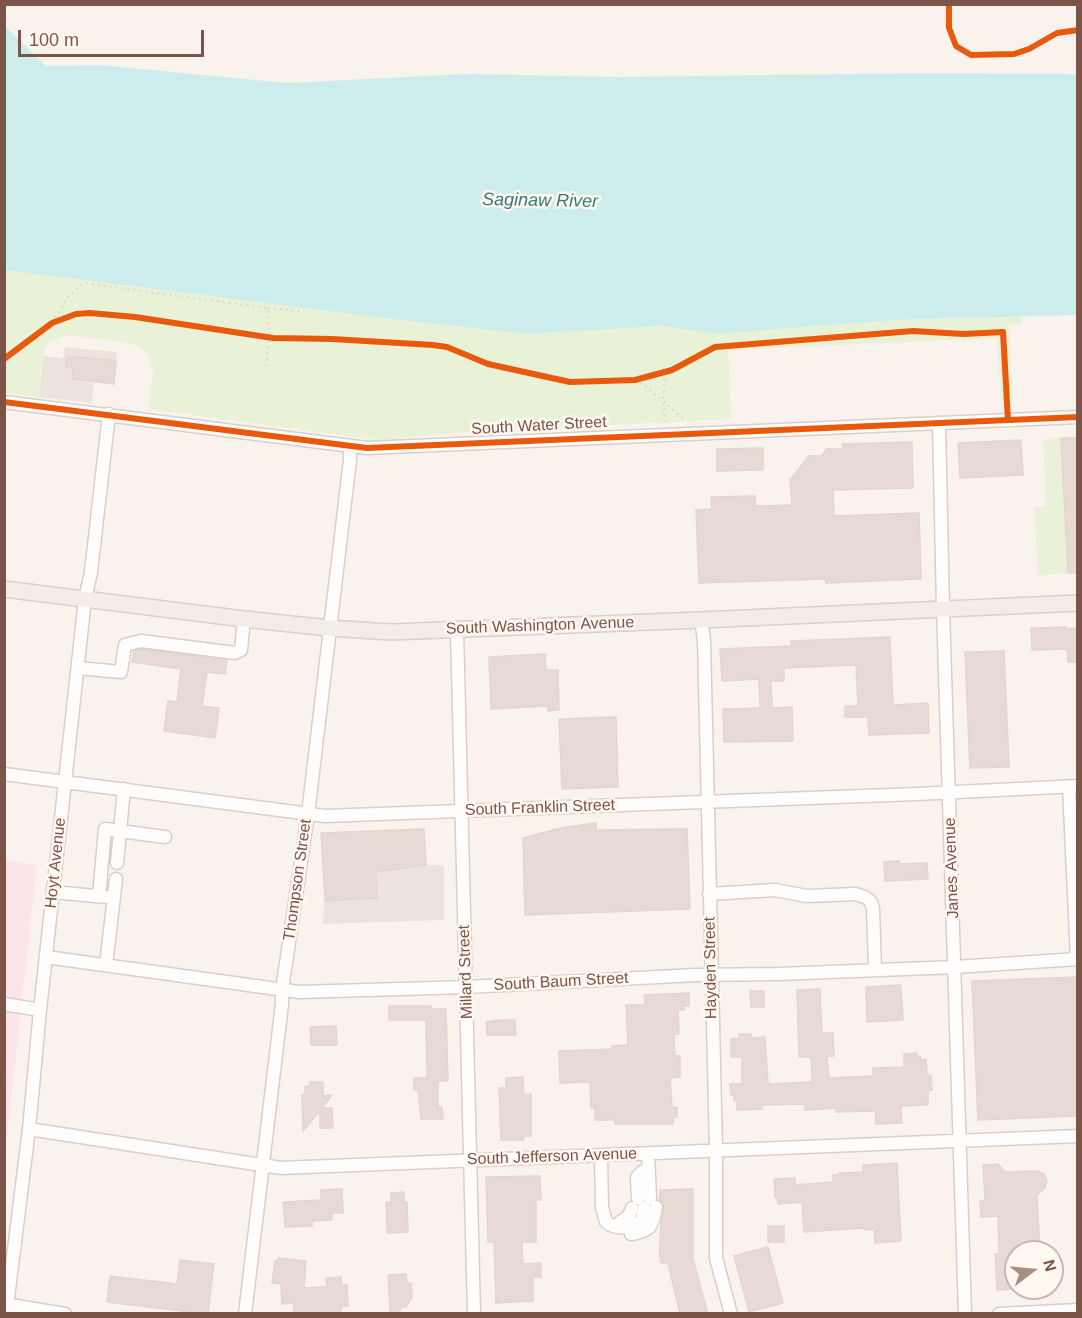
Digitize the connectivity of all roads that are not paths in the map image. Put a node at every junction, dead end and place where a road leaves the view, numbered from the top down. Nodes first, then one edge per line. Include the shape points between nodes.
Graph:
1 (4, 402) edge
2 (109, 414) junction
3 (1077, 417) edge
4 (939, 423) junction
5 (350, 446) junction
6 (4, 589) edge
7 (85, 599) junction
8 (1077, 603) edge
9 (943, 609) junction
10 (244, 619) junction
11 (701, 620) junction
12 (330, 628) junction
13 (457, 630) junction
14 (78, 668) junction
15 (4, 774) edge
16 (65, 783) junction
17 (1073, 786) edge
18 (124, 789) junction
19 (950, 791) junction
20 (708, 802) junction
21 (462, 811) junction
22 (308, 814) junction
23 (121, 830) junction
24 (165, 837) dead end
25 (117, 863) dead end
26 (116, 879) dead end
27 (53, 892) junction
28 (709, 894) junction
29 (99, 896) junction
30 (114, 898) junction
31 (46, 957) junction
32 (1077, 959) edge
33 (106, 965) junction
34 (955, 967) junction
35 (875, 970) junction
36 (711, 975) junction
37 (467, 987) junction
38 (282, 990) junction
39 (4, 1004) edge
40 (40, 1010) junction
41 (29, 1130) junction
42 (1077, 1136) edge
43 (960, 1140) junction
44 (716, 1150) junction
45 (645, 1154) junction
46 (601, 1155) junction
47 (471, 1160) junction
48 (264, 1166) junction
49 (644, 1203) junction
50 (602, 1211) junction
51 (6, 1307) edge
52 (1077, 1310) edge
53 (65, 1314) edge
54 (245, 1314) edge
55 (474, 1314) edge
56 (731, 1314) edge
57 (965, 1314) edge
58 (999, 1314) edge

1 - 2 street, South Water Street
2 - 5 street, South Water Street
2 - 7 street, Hoyt Avenue
3 - 4 street, South Water Street
4 - 5 street, South Water Street
4 - 9 street, Janes Avenue
5 - 12 street, Thompson Street
6 - 7 main road, South Washington Avenue
7 - 10 main road, South Washington Avenue
7 - 14 street, Hoyt Avenue
8 - 9 main road, South Washington Avenue
9 - 11 main road, South Washington Avenue
9 - 19 street, Janes Avenue
10 - 12 main road, South Washington Avenue
10 - 14 street via 242,650 235,653 141,641 126,645 121,672
11 - 13 main road, South Washington Avenue
11 - 20 street, Hayden Street
12 - 13 main road, South Washington Avenue via 391,632
12 - 22 street, Thompson Street
13 - 21 street, Millard Street
14 - 16 street, Hoyt Avenue
15 - 16 street, South Franklin Street
16 - 18 street, South Franklin Street
16 - 27 street, Hoyt Avenue
17 - 19 street, South Franklin Street
17 - 32 street
18 - 22 street, South Franklin Street
18 - 23 street
19 - 20 street, South Franklin Street
19 - 34 street, Janes Avenue
20 - 21 street, South Franklin Street
20 - 28 street, Hayden Street
21 - 22 street, South Franklin Street
21 - 37 street, Millard Street
22 - 38 street, Thompson Street
23 - 24 street
23 - 25 street
23 - 29 street via 105,829
26 - 30 street
27 - 29 street
27 - 31 street, Hoyt Avenue
28 - 35 street via 776,890 807,896 861,895 873,908
28 - 36 street, Hayden Street
29 - 30 street
30 - 33 street
31 - 33 street, South Baum Street
31 - 40 street, Hoyt Avenue
32 - 34 street, South Baum Street
33 - 38 street, South Baum Street
34 - 35 street, South Baum Street
34 - 43 street, Janes Avenue
35 - 36 street, South Baum Street
36 - 37 street, South Baum Street
36 - 44 street, Hayden Street
37 - 38 street, South Baum Street
37 - 47 street, Millard Street
38 - 48 street, Thompson Street
39 - 40 street
40 - 41 street, Hoyt Avenue
41 - 48 street, South Jefferson Avenue
41 - 51 street, Hoyt Avenue
42 - 43 street, South Jefferson Avenue
43 - 44 street, South Jefferson Avenue
43 - 57 street, Janes Avenue
44 - 45 street, South Jefferson Avenue
44 - 56 street, Hayden Street via 716,1258
45 - 46 street, South Jefferson Avenue
45 - 49 street
46 - 47 street, South Jefferson Avenue
46 - 50 street
47 - 48 street, South Jefferson Avenue
47 - 55 street, Millard Street
48 - 54 street, Thompson Street
49 - 50 street via 635,1218 620,1222 609,1221
49 - 50 street via 642,1220 631,1226 612,1226
49 - 50 street via 649,1215 645,1225 631,1234 607,1230
51 - 53 street
52 - 58 street

